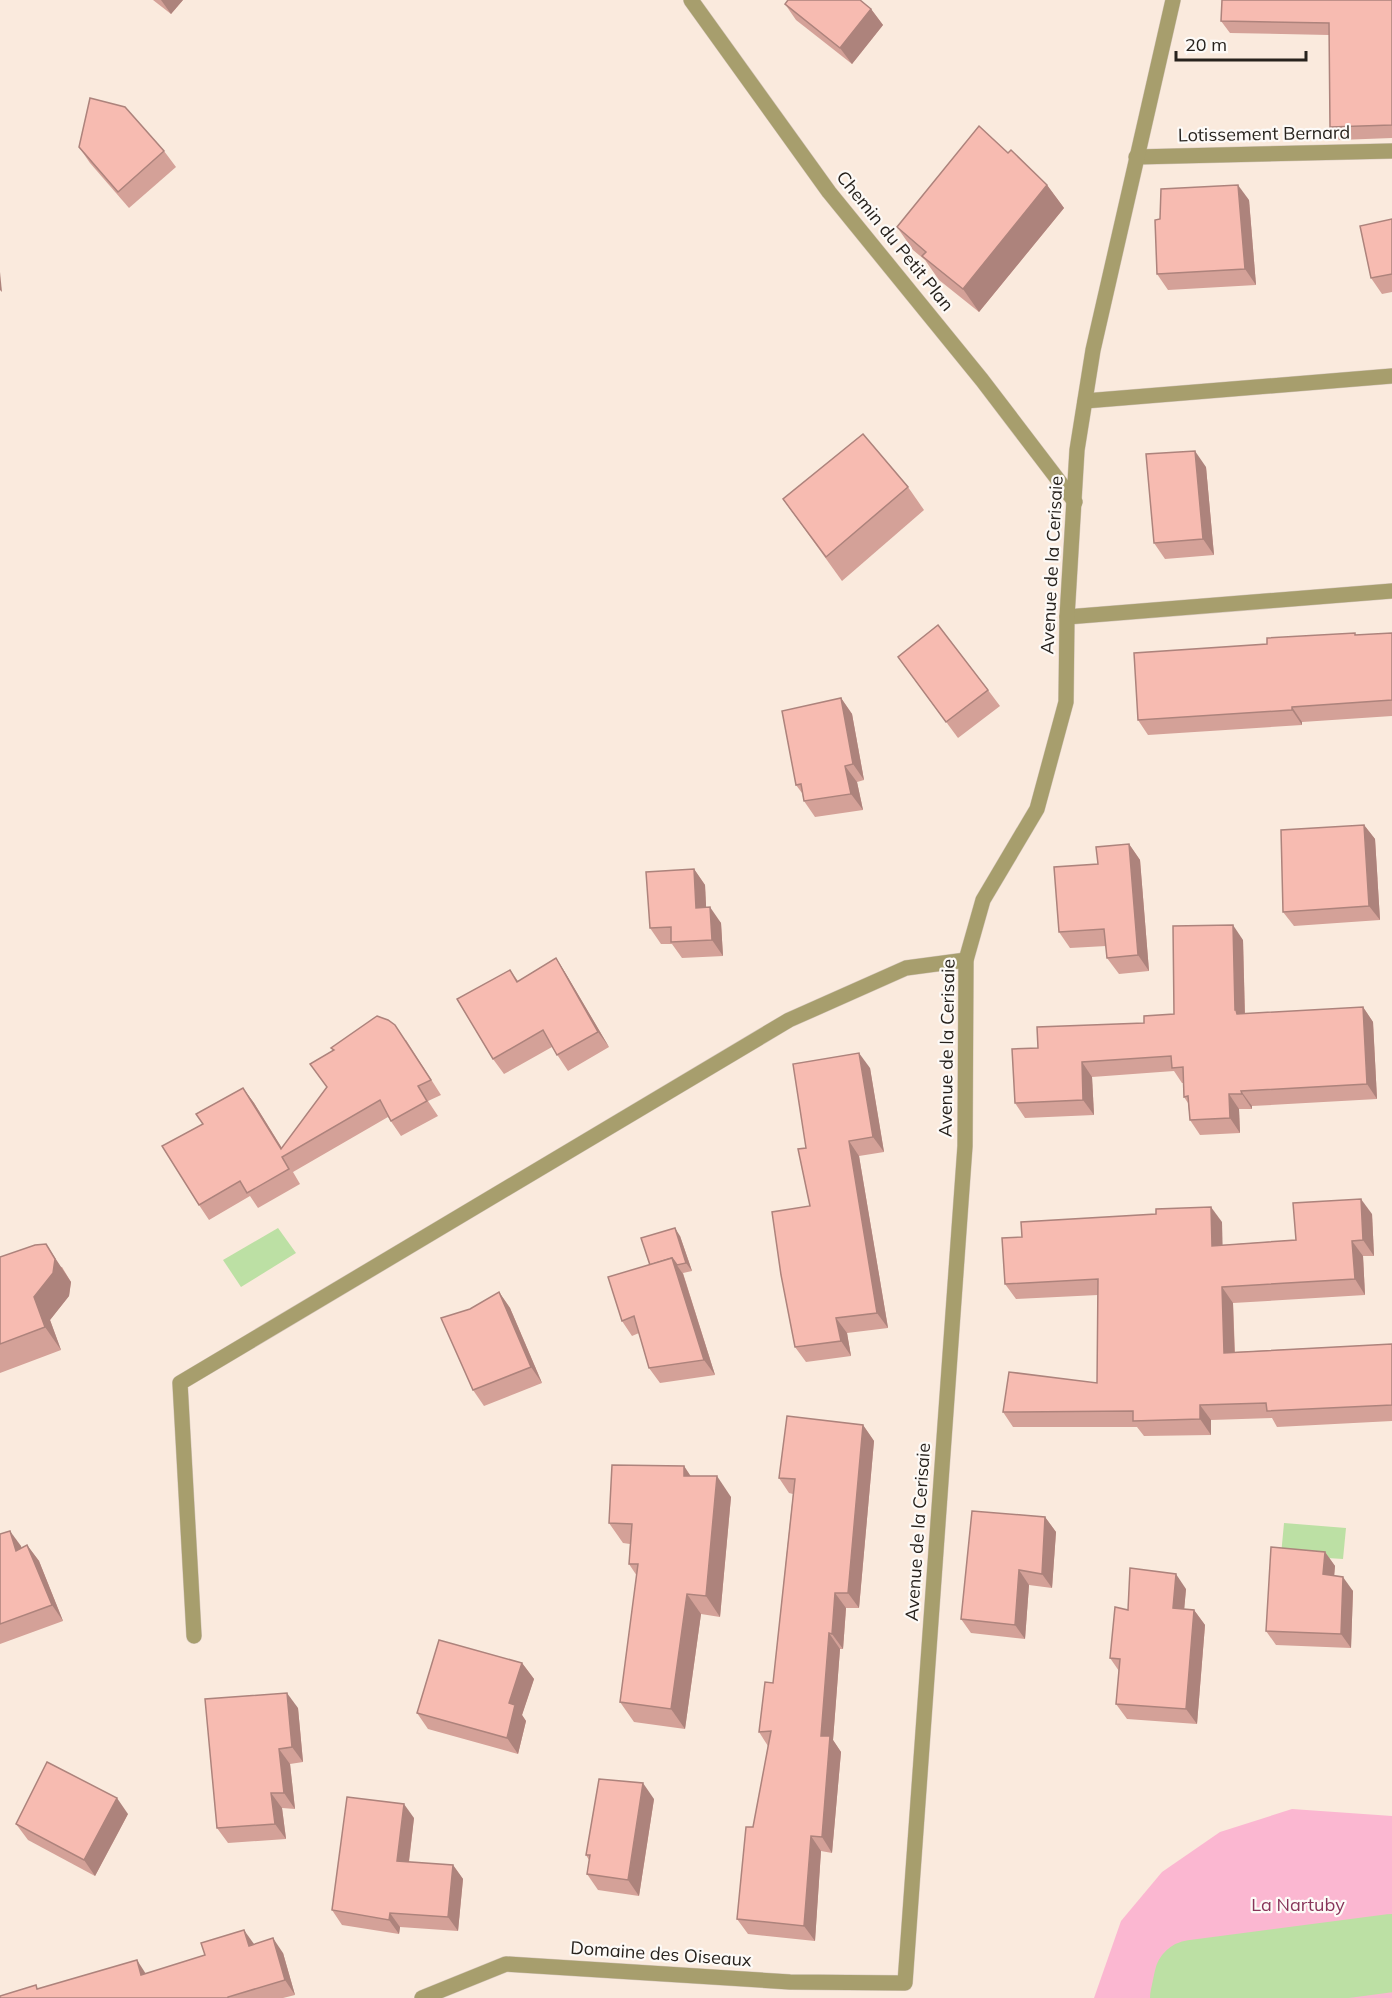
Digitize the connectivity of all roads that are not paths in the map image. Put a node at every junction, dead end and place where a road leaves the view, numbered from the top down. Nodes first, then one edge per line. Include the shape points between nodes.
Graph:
1 (691, 0) edge
2 (1173, 0) edge
3 (1392, 151) edge
4 (1136, 156) junction
5 (1392, 376) edge
6 (1085, 401) junction
7 (1075, 502) junction
8 (1392, 591) edge
9 (1067, 617) junction
10 (966, 960) junction
11 (194, 1636) dead end
12 (904, 1983) joint
13 (422, 1998) edge

1 - 7 street, Chemin du Petit Plan via 829,192
2 - 4 street, Avenue de la Cerisaie
3 - 4 street, Lotissement Bernard
4 - 6 street, Avenue de la Cerisaie
5 - 6 street
6 - 7 street, Avenue de la Cerisaie via 1077,450
7 - 9 street, Avenue de la Cerisaie
8 - 9 street
9 - 10 street, Avenue de la Cerisaie via 1066,702 1037,809 983,900
10 - 11 street via 906,968 789,1020 180,1383
10 - 12 street, Avenue de la Cerisaie via 965,1146
12 - 13 street, Domaine des Oiseaux via 790,1982 506,1964

